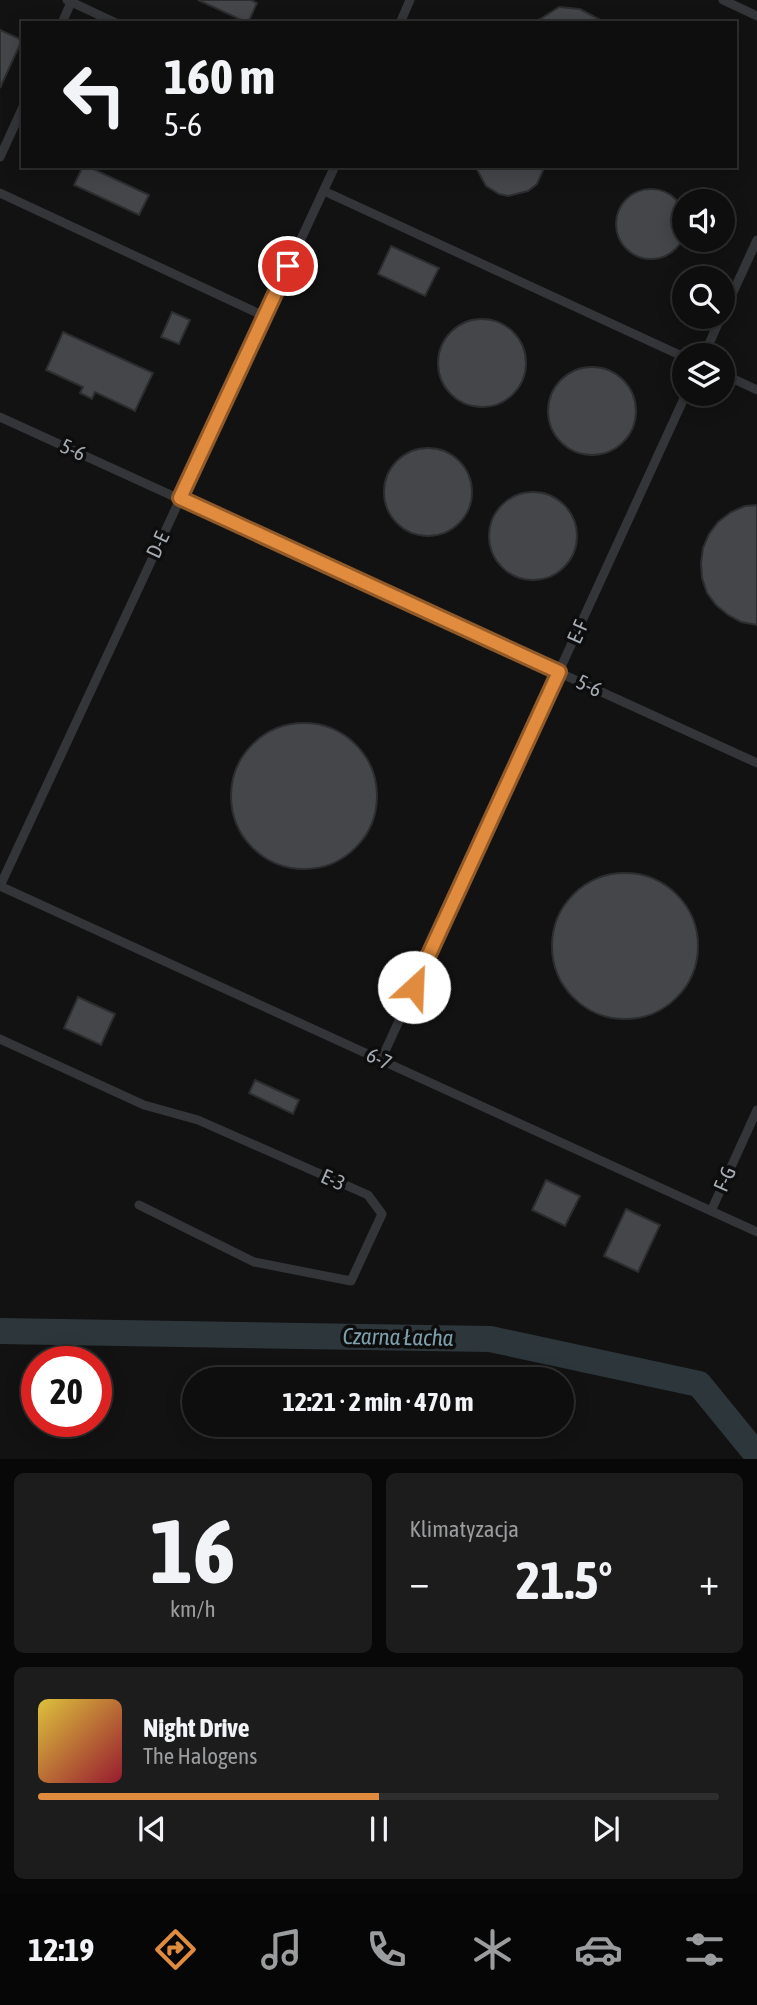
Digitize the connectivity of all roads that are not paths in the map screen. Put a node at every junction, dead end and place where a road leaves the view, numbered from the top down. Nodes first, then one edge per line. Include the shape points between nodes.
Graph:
1 (410, 0) edge
2 (723, 0) edge
3 (70, 1) edge
4 (757, 16) edge
5 (63, 21) edge
6 (112, 21) edge
7 (401, 21) edge
8 (21, 111) edge
9 (0, 157) edge
10 (334, 168) edge
11 (324, 191) junction
12 (0, 193) edge
13 (757, 240) edge
14 (735, 287) edge
15 (264, 316) junction
16 (672, 351) edge
17 (735, 380) edge
18 (757, 390) edge
19 (681, 406) edge
20 (0, 417) edge
21 (180, 498) junction
22 (559, 672) junction
23 (757, 763) edge
24 (0, 886) edge
25 (0, 1039) edge
26 (381, 1060) junction
27 (757, 1110) edge
28 (139, 1205) dead end
29 (711, 1211) junction
30 (757, 1232) edge

1 - 7 lane
2 - 4 lane
3 - 5 lane
3 - 6 lane
8 - 9 lane
10 - 11 lane, D-E
11 - 15 lane, D-E
11 - 16 lane
12 - 15 lane
13 - 14 lane
15 - 21 lane, D-E
17 - 18 lane
19 - 22 lane, E-F
20 - 21 lane, 5-6
21 - 22 lane, 5-6
21 - 24 lane, D-E
22 - 23 lane, 5-6
22 - 26 lane, E-F
24 - 26 lane, 6-7
25 - 28 lane, E-3 via 144,1105 198,1120 368,1195 382,1214 351,1280 254,1262
26 - 29 lane, 6-7
27 - 29 lane, F-G
29 - 30 lane, 6-7

